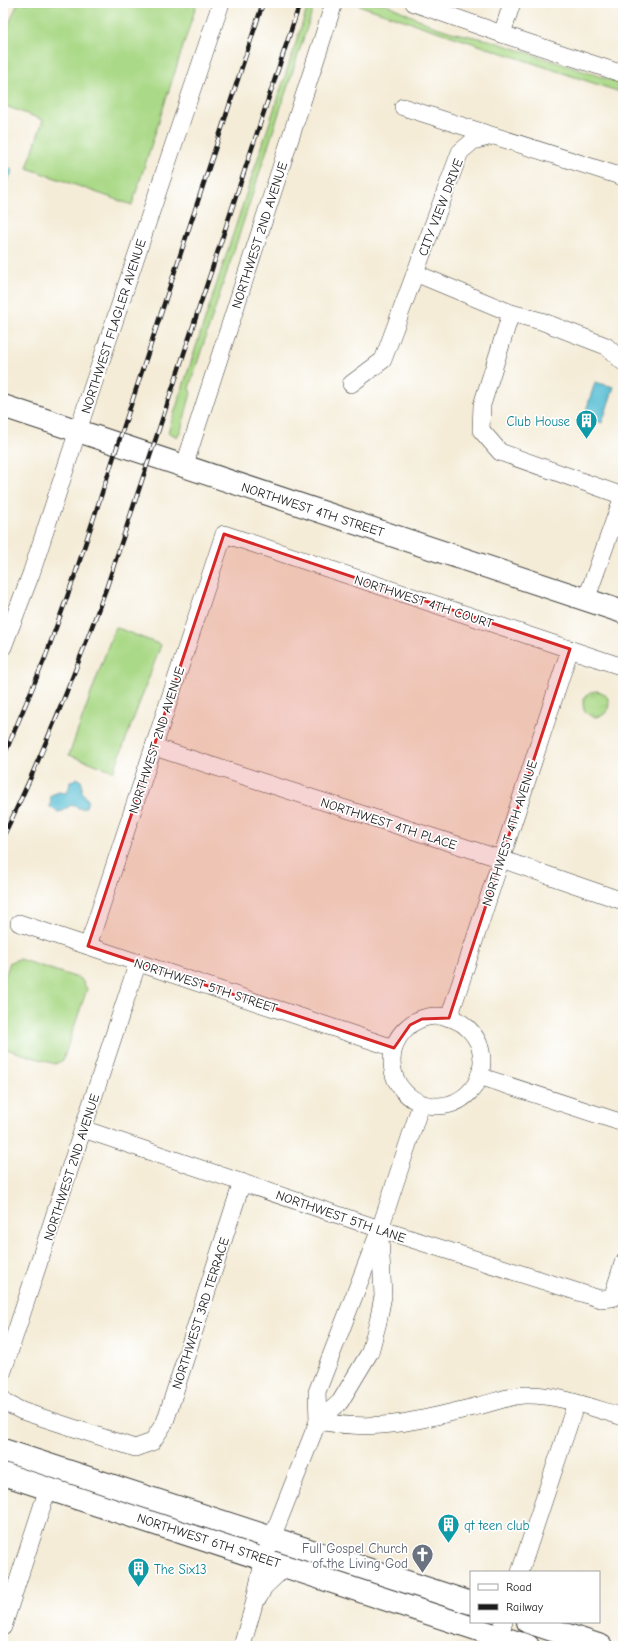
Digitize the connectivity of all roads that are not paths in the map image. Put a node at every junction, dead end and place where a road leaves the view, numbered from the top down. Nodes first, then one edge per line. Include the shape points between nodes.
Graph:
1 (221, 3) edge
2 (334, 3) edge
3 (414, 3) edge
4 (512, 3) edge
5 (502, 34) junction
6 (623, 74) edge
7 (403, 107) dead end
8 (492, 136) junction
9 (623, 177) edge
10 (415, 273) junction
11 (511, 313) junction
12 (623, 362) edge
13 (351, 384) dead end
14 (3, 406) edge
15 (78, 431) junction
16 (184, 467) junction
17 (623, 496) edge
18 (224, 534) joint
19 (586, 600) junction
20 (623, 612) edge
21 (3, 648) edge
22 (570, 649) junction
23 (623, 667) edge
24 (154, 747) junction
25 (501, 859) junction
26 (623, 901) edge
27 (18, 923) dead end
28 (88, 946) junction
29 (138, 962) junction
30 (449, 1018) junction
31 (394, 1048) junction
32 (479, 1076) junction
33 (421, 1104) junction
34 (623, 1123) edge
35 (83, 1129) junction
36 (242, 1182) junction
37 (380, 1229) junction
38 (623, 1263) edge
39 (3, 1372) edge
40 (3, 1399) edge
41 (576, 1403) junction
42 (623, 1417) edge
43 (318, 1420) junction
44 (3, 1450) edge
45 (3, 1474) edge
46 (48, 1488) junction
47 (267, 1548) junction
48 (287, 1565) junction
49 (520, 1571) edge
50 (470, 1603) edge
51 (253, 1608) junction
52 (531, 1623) edge
53 (3, 1626) edge
54 (499, 1638) edge
55 (242, 1646) edge
56 (528, 1646) edge
57 (601, 1646) edge

1 - 15 street, NORTHWEST FLAGLER AVENUE
2 - 16 street, NORTHWEST 2ND AVENUE
3 - 5 street
4 - 5 street
5 - 6 street
7 - 8 street
8 - 9 street
8 - 10 street, CITY VIEW DRIVE via 473,141 460,152
10 - 11 street, CITY VIEW DRIVE
10 - 13 street, CITY VIEW DRIVE via 383,360
11 - 12 street, CITY VIEW DRIVE via 541,321 606,346
11 - 17 street via 482,405 481,430 500,452
14 - 15 street, NORTHWEST 4TH STREET
15 - 16 street, NORTHWEST 4TH STREET
15 - 21 street, NORTHWEST FLAGLER AVENUE via 31,574
16 - 19 street, NORTHWEST 4TH STREET
17 - 19 street
18 - 22 street, NORTHWEST 4TH COURT
18 - 24 street, NORTHWEST 2ND AVENUE
19 - 20 street, NORTHWEST 4TH STREET
22 - 23 street, NORTHWEST 4TH COURT
22 - 25 street, NORTHWEST 4TH AVENUE
24 - 25 street, NORTHWEST 4TH PLACE
24 - 28 street, NORTHWEST 2ND AVENUE
25 - 26 street, NORTHWEST 4TH PLACE
25 - 30 street, NORTHWEST 4TH AVENUE
27 - 28 street, NORTHWEST 5TH STREET
28 - 29 street, NORTHWEST 5TH STREET
29 - 31 street, NORTHWEST 5TH STREET
29 - 35 street, NORTHWEST 2ND AVENUE
30 - 31 street via 435,1016 410,1025 400,1035
30 - 32 street via 470,1030 477,1040 482,1064
31 - 33 street via 394,1075 401,1087
32 - 33 street via 473,1088 463,1098 437,1105
32 - 34 street
33 - 37 street
35 - 36 street, NORTHWEST 5TH LANE
35 - 39 street, NORTHWEST 2ND AVENUE
36 - 37 street, NORTHWEST 5TH LANE
36 - 40 street, NORTHWEST 3RD TERRACE via 165,1422 152,1442 135,1448 22,1411 4,1402
37 - 38 street, NORTHWEST 5TH LANE via 600,1300 612,1298
37 - 43 street via 317,1392
37 - 43 street via 383,1296 370,1352 340,1402
41 - 42 street
41 - 43 street via 527,1394 399,1424 341,1425
41 - 49 street
43 - 47 street via 278,1526
44 - 47 street, NORTHWEST 6TH STREET
45 - 46 street, NORTHWEST 6TH STREET
46 - 47 street, NORTHWEST 6TH STREET
46 - 53 street
47 - 48 street, NORTHWEST 6TH STREET
47 - 50 street, NORTHWEST 6TH STREET
47 - 51 street
48 - 51 street via 264,1587
48 - 54 street, NORTHWEST 6TH STREET
51 - 55 street
52 - 57 street
54 - 56 street, NORTHWEST 6TH STREET

